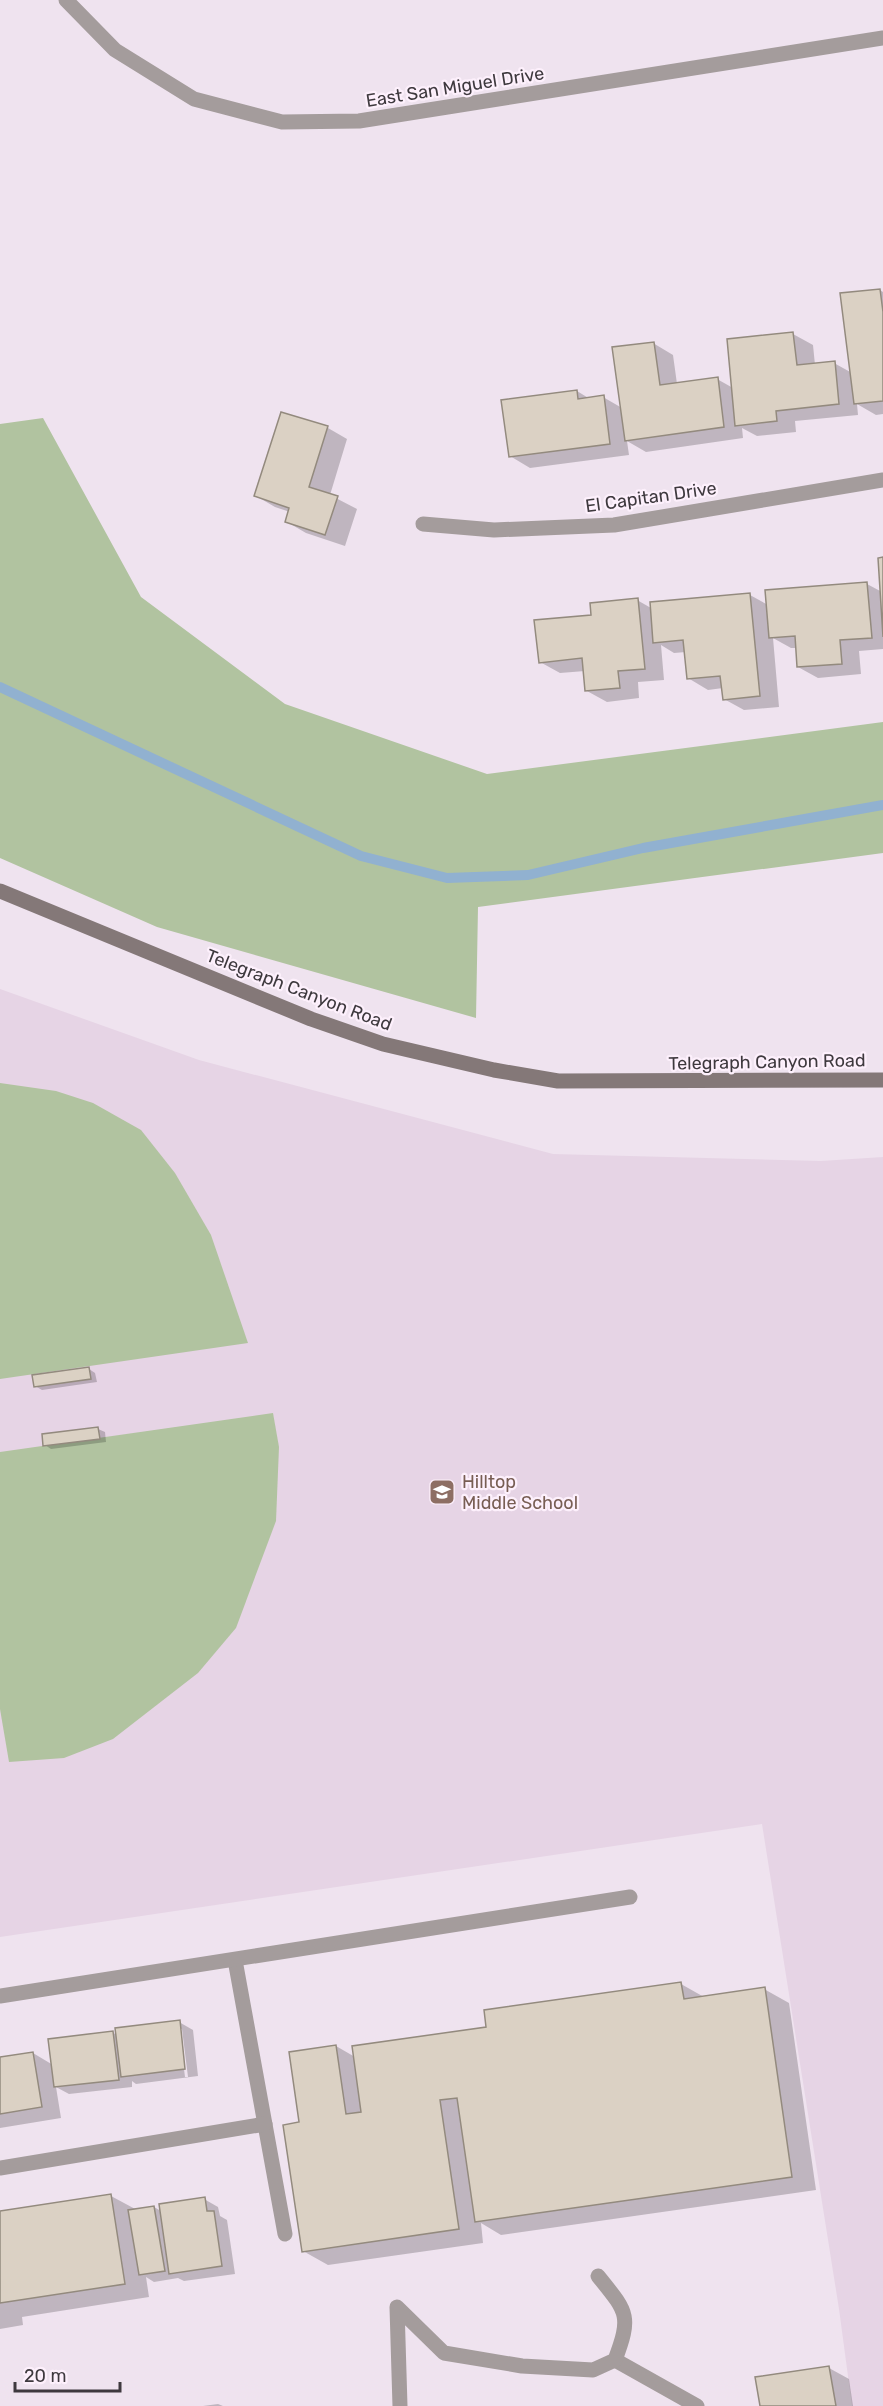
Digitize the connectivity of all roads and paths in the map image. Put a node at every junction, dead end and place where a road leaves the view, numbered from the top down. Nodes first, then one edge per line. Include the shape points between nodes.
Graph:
1 (66, 0) edge
2 (883, 38) edge
3 (883, 480) edge
4 (423, 524) dead end
5 (0, 891) edge
6 (883, 1080) edge
7 (630, 1897) dead end
8 (235, 1960) junction
9 (0, 1996) edge
10 (265, 2124) junction
11 (0, 2168) edge
12 (285, 2234) dead end
13 (598, 2276) dead end
14 (615, 2360) junction
15 (400, 2406) edge
16 (697, 2406) edge

1 - 2 street, East San Miguel Drive via 115,50 194,99 282,122 359,122
3 - 4 street, El Capitan Drive via 614,525 494,530
5 - 6 street, Telegraph Canyon Road via 311,1019 383,1044 494,1070 558,1081
7 - 8 street
8 - 9 street
8 - 10 street
10 - 11 street
10 - 12 street
13 - 14 street via 623,2307 625,2333
14 - 15 street via 593,2370 522,2366 444,2353 397,2307
14 - 16 street

